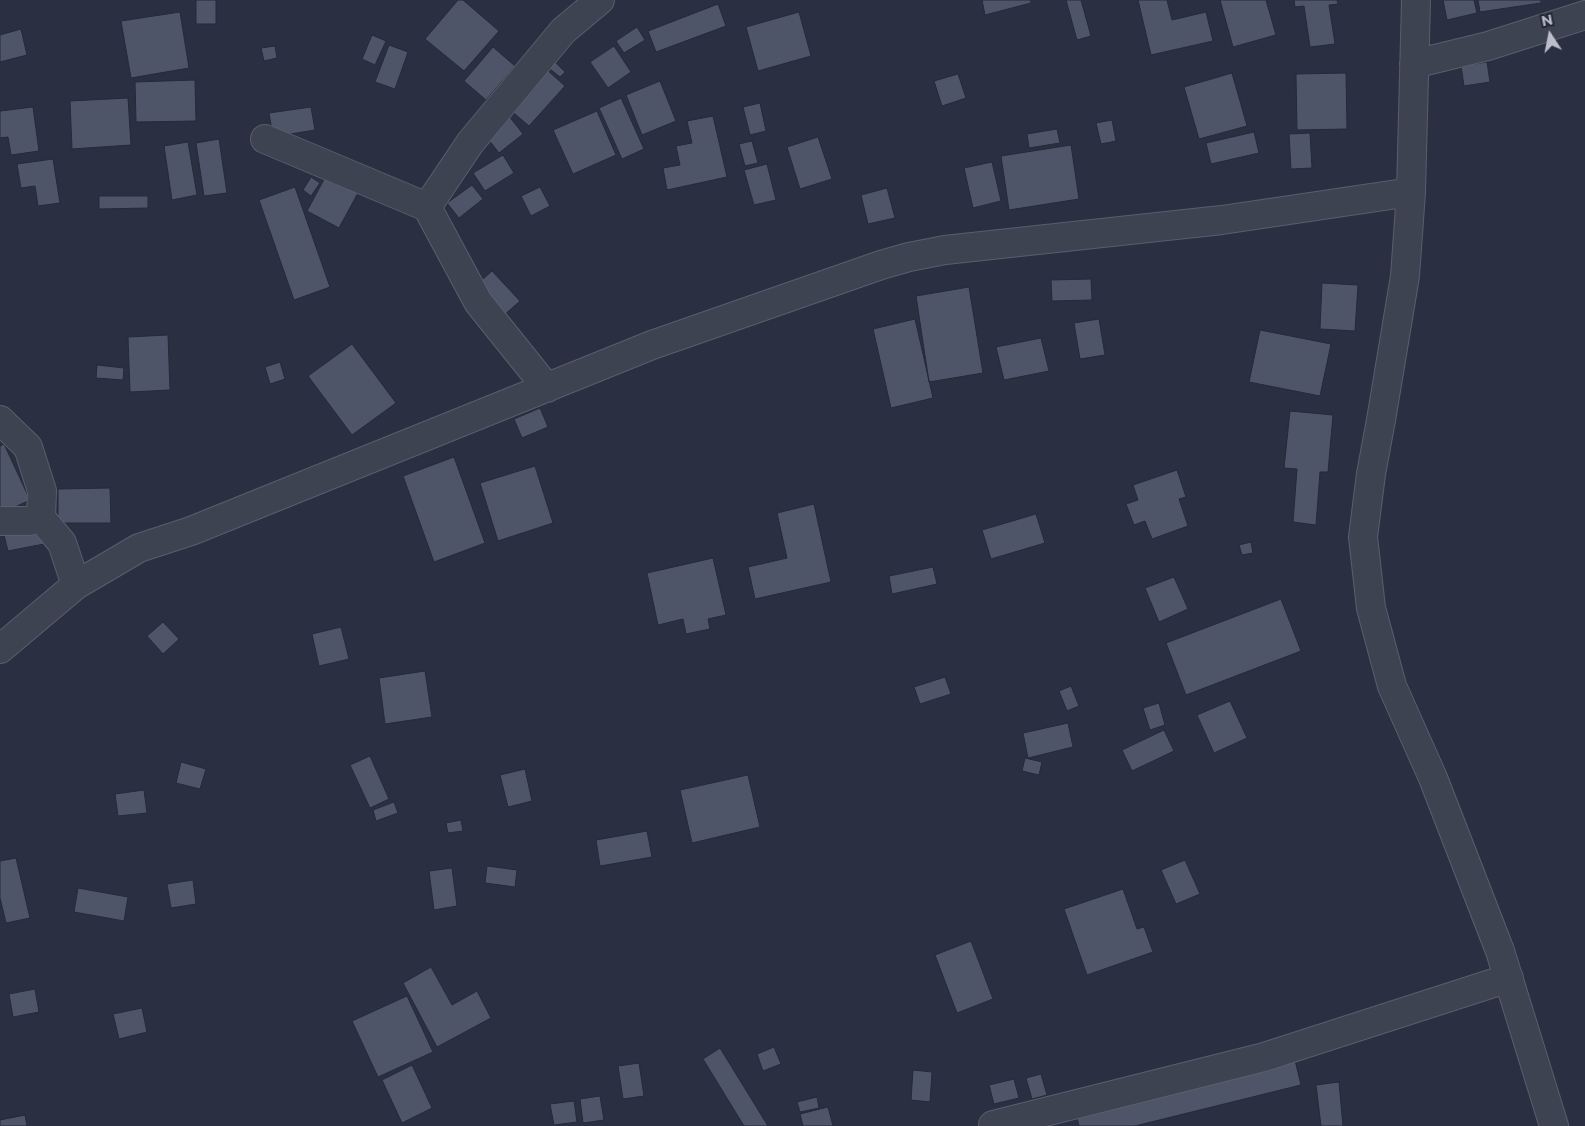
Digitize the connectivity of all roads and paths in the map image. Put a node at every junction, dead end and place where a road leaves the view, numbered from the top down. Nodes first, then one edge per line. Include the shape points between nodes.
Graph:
1 (600, 0) edge
2 (1416, 0) edge
3 (1585, 15) edge
4 (1414, 64) junction
5 (265, 138) dead end
6 (1411, 192) junction
7 (427, 207) junction
8 (547, 388) junction
9 (0, 420) edge
10 (41, 518) junction
11 (0, 521) edge
12 (76, 586) junction
13 (0, 649) edge
14 (1509, 978) junction
15 (993, 1125) edge
16 (1554, 1126) edge

1 - 7 street via 563,31 470,143
2 - 4 street
3 - 4 street via 1488,46
4 - 6 street
5 - 7 street
6 - 8 street via 1222,220 945,250 909,257 688,332
6 - 14 street via 1405,276 1363,537 1371,608 1392,686 1433,778
7 - 8 street via 478,302
8 - 12 street via 191,531 139,548
9 - 10 street via 28,447 42,490
10 - 11 street via 29,522
10 - 12 street via 62,543
12 - 13 street
14 - 15 street via 1264,1057
14 - 16 street

